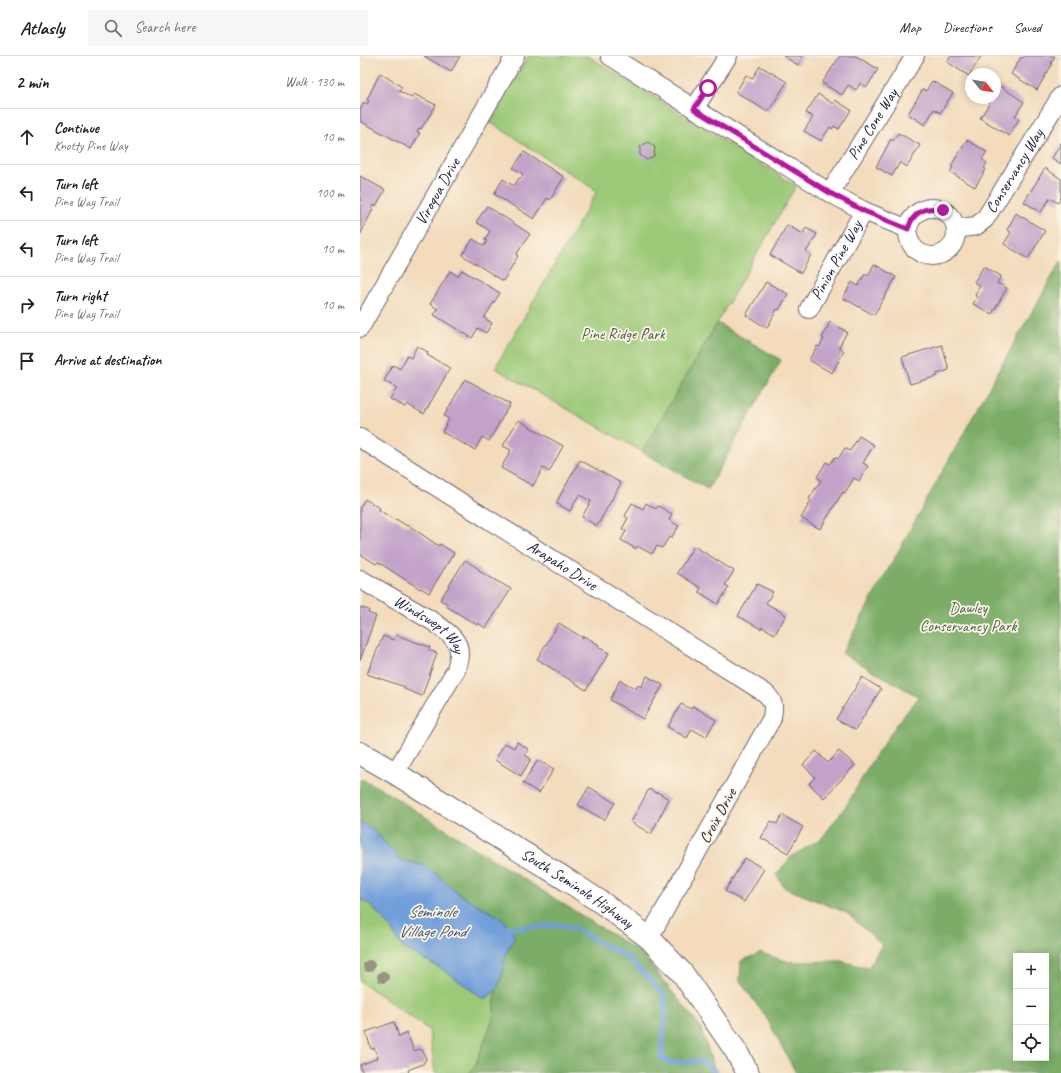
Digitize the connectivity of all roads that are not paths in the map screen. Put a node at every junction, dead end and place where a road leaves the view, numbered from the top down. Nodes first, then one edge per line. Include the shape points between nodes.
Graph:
1 (515, 56) edge
2 (610, 56) edge
3 (728, 56) edge
4 (915, 56) edge
5 (1061, 96) edge
6 (694, 109) junction
7 (830, 193) junction
8 (864, 211) junction
9 (908, 229) junction
10 (956, 229) junction
11 (809, 309) dead end
12 (360, 328) edge
13 (360, 438) edge
14 (360, 579) edge
15 (765, 693) joint
16 (360, 753) edge
17 (395, 773) junction
18 (649, 938) junction
19 (748, 1073) edge

1 - 12 street, Viroqua Drive
2 - 6 street
3 - 6 street
4 - 7 street, Pine Cone Way
5 - 10 street, Conservancy Way via 985,219 976,226
6 - 7 street
7 - 8 street
8 - 9 street
8 - 11 street, Pinion Pine Way
9 - 10 street via 915,215 928,208 936,208 949,215
9 - 10 street via 909,237 917,250 932,255 947,250 952,244
13 - 15 street, Arapaho Drive
14 - 17 street, Windswept Way via 445,630 455,639 460,653 456,670
15 - 18 street, Croix Drive via 774,708 772,718
16 - 17 street, South Seminole Highway
17 - 18 street, South Seminole Highway via 568,880
18 - 19 street, South Seminole Highway via 683,974 736,1051

